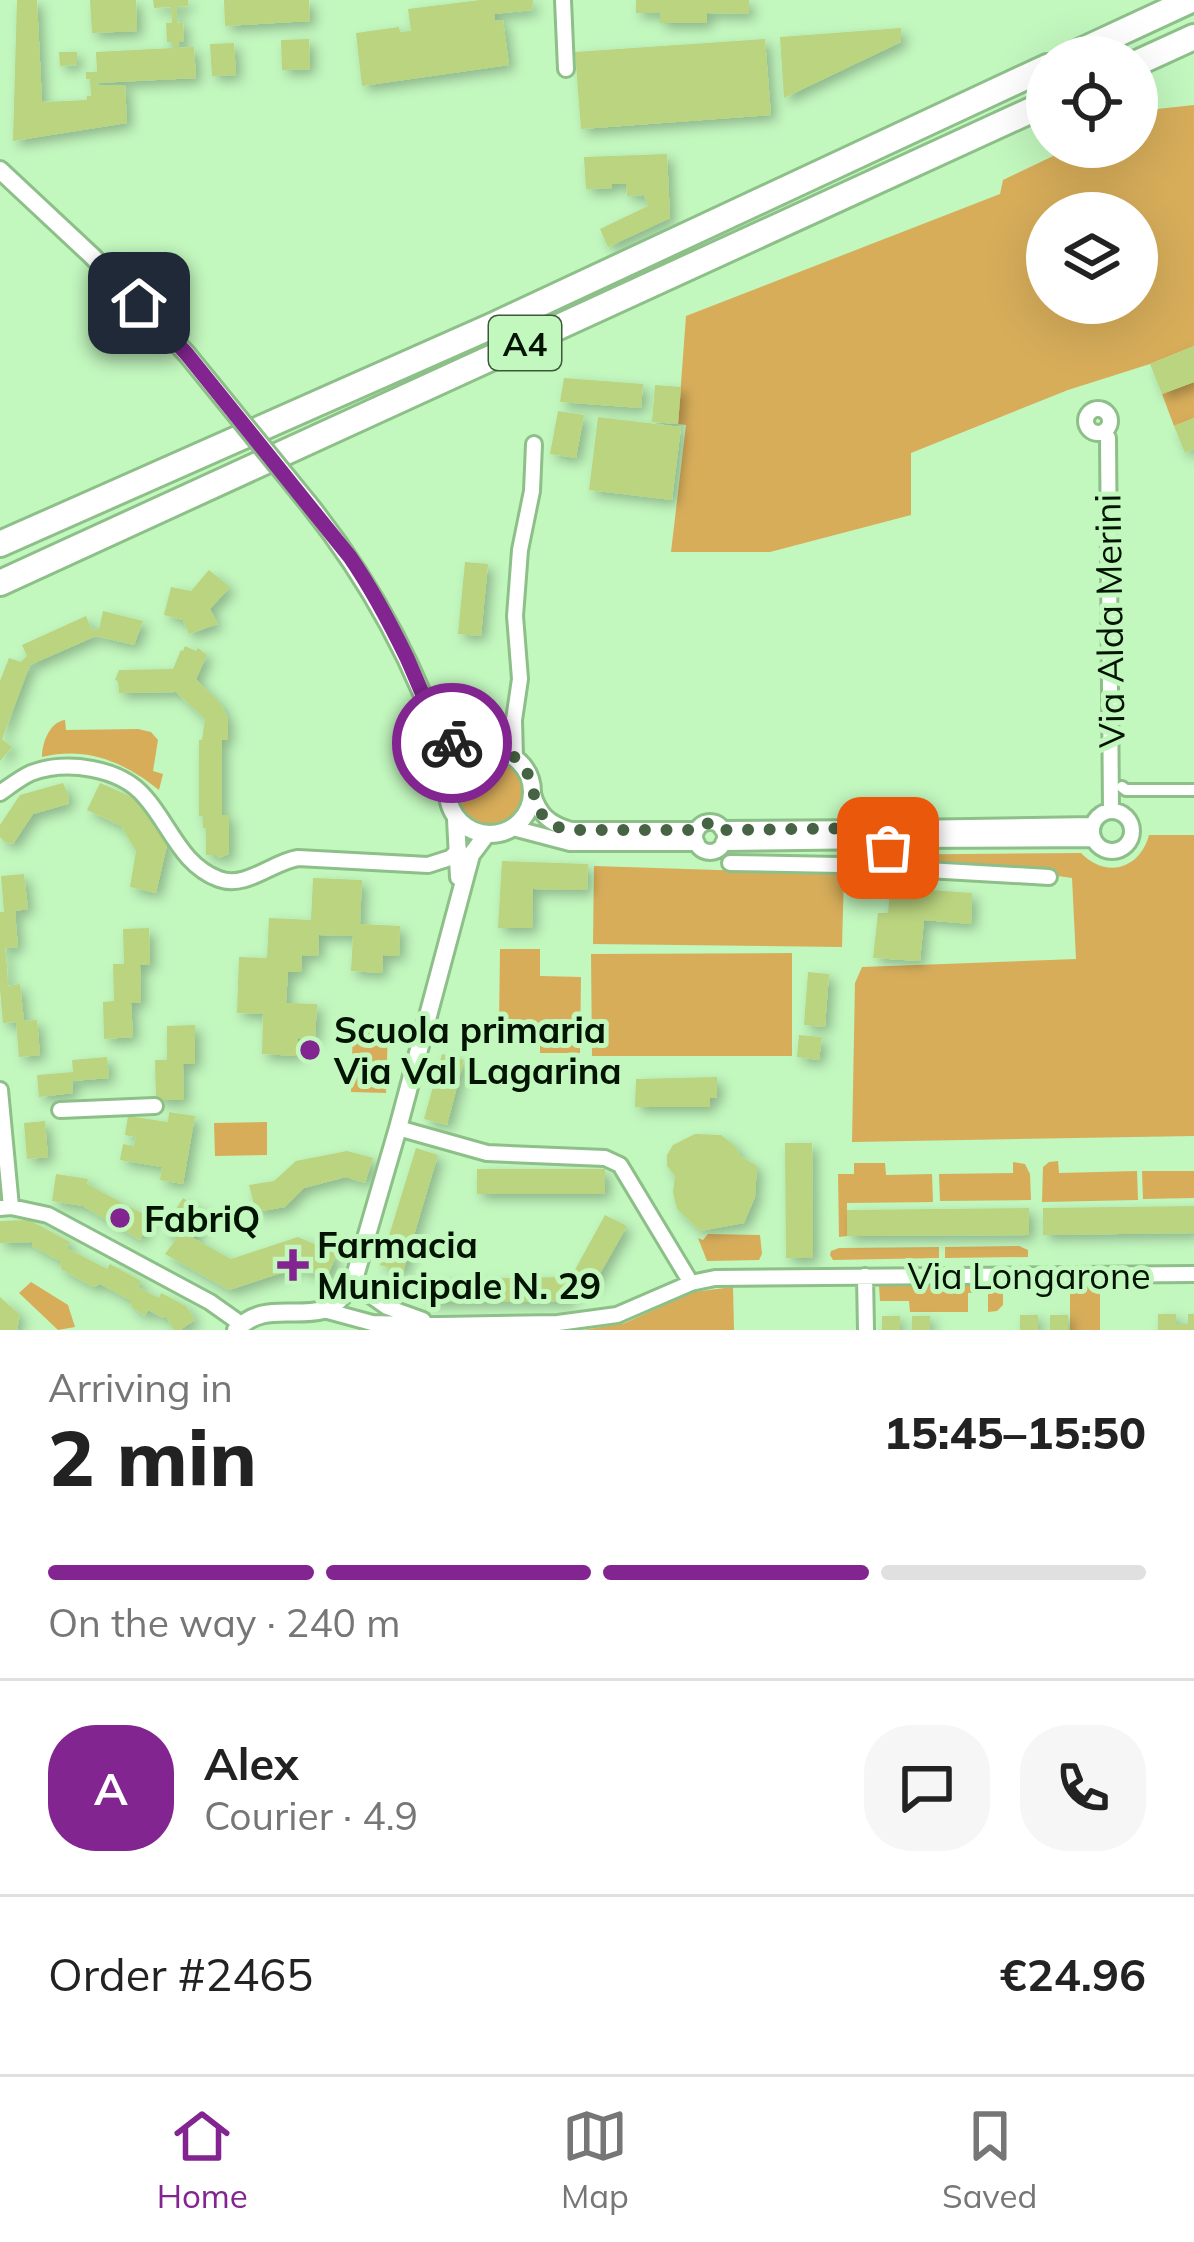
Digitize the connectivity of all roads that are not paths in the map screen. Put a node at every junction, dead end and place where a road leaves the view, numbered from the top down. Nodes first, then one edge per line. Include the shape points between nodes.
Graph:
1 (562, 0) edge
2 (1191, 0) edge
3 (1113, 36) edge
4 (1194, 37) edge
5 (1158, 53) edge
6 (566, 69) dead end
7 (1026, 77) edge
8 (1026, 113) edge
9 (0, 170) edge
10 (1104, 432) dead end
11 (534, 444) dead end
12 (0, 544) edge
13 (0, 583) edge
14 (514, 720) junction
15 (436, 725) junction
16 (482, 751) junction
17 (515, 758) junction
18 (451, 772) junction
19 (1122, 787) dead end
20 (1194, 790) edge
21 (0, 794) edge
22 (533, 794) junction
23 (1111, 812) junction
24 (455, 817) junction
25 (513, 829) junction
26 (1093, 832) junction
27 (879, 834) junction
28 (906, 834) junction
29 (486, 835) junction
30 (697, 836) junction
31 (723, 836) junction
32 (839, 841) junction
33 (459, 850) junction
34 (730, 863) dead end
35 (839, 865) junction
36 (1048, 877) dead end
37 (460, 896) junction
38 (0, 1090) edge
39 (155, 1106) dead end
40 (60, 1110) dead end
41 (398, 1128) junction
42 (6, 1207) edge
43 (1194, 1274) edge
44 (865, 1276) junction
45 (353, 1283) junction
46 (692, 1283) junction
47 (324, 1310) junction
48 (440, 1325) junction
49 (240, 1328) edge
50 (866, 1330) edge

1 - 6 street
2 - 3 highway
4 - 5 highway
7 - 12 highway, A4
8 - 13 highway, A4
9 - 15 street, bridge via 186,353 308,503 367,582
10 - 23 street, Via Alda Merini
11 - 14 street via 515,616
14 - 16 street
14 - 17 street
15 - 16 street via 454,745
15 - 18 street
16 - 17 street
16 - 18 street
17 - 22 street
18 - 24 street
19 - 20 street
21 - 33 street via 55,768 107,774 146,797 191,862 220,880 298,858 428,865
22 - 25 street
22 - 30 street via 552,824 571,830
23 - 26 street via 1100,815
23 - 26 street via 1130,824 1129,842 1103,849
24 - 29 street
24 - 33 street
25 - 29 street
25 - 30 street via 570,843
26 - 28 street
27 - 28 street via 893,848
27 - 28 street via 895,819
27 - 31 street
27 - 32 street
29 - 37 street via 472,852
30 - 31 street via 712,822
30 - 31 street via 711,851
31 - 32 street
32 - 35 street
33 - 37 street
34 - 35 street
35 - 36 street
37 - 41 street
38 - 42 street
39 - 40 street
41 - 45 street
41 - 46 street via 488,1153 620,1165
42 - 49 street via 48,1214 210,1302
43 - 44 street, Via Longarone
44 - 46 street, Via Longarone
44 - 50 street, Via Longarone
45 - 47 street
45 - 48 street, Via Longarone via 387,1307
46 - 48 street, Via Longarone via 617,1315
47 - 48 street, Via Longarone via 372,1323
47 - 49 street via 274,1311

